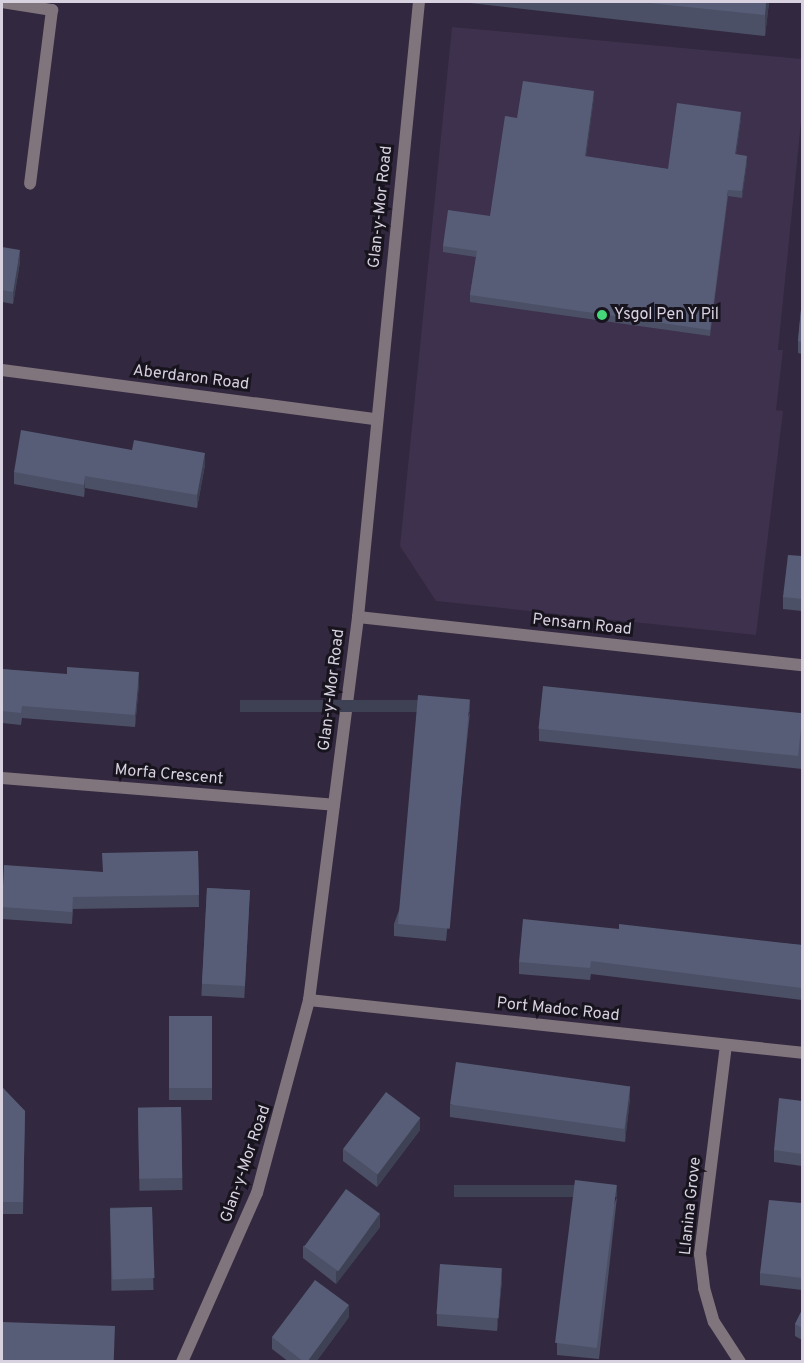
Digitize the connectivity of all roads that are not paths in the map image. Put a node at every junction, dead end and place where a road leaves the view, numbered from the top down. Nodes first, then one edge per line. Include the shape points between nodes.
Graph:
1 (2, 2) edge
2 (419, 2) edge
3 (30, 184) dead end
4 (2, 370) edge
5 (376, 419) junction
6 (358, 617) junction
7 (802, 665) edge
8 (2, 778) edge
9 (334, 805) junction
10 (309, 1000) junction
11 (726, 1045) junction
12 (802, 1053) edge
13 (182, 1362) edge
14 (740, 1362) edge

1 - 3 street via 52,10
2 - 5 street, Glan-y-Mor Road
4 - 5 street, Aberdaron Road
5 - 6 street, Glan-y-Mor Road
6 - 7 street, Pensarn Road
6 - 9 street, Glan-y-Mor Road
8 - 9 street, Morfa Crescent
9 - 10 street, Glan-y-Mor Road
10 - 11 street, Port Madoc Road
10 - 13 street, Glan-y-Mor Road via 257,1193
11 - 12 street, Port Madoc Road
11 - 14 street, Llanina Grove via 700,1254 714,1322

